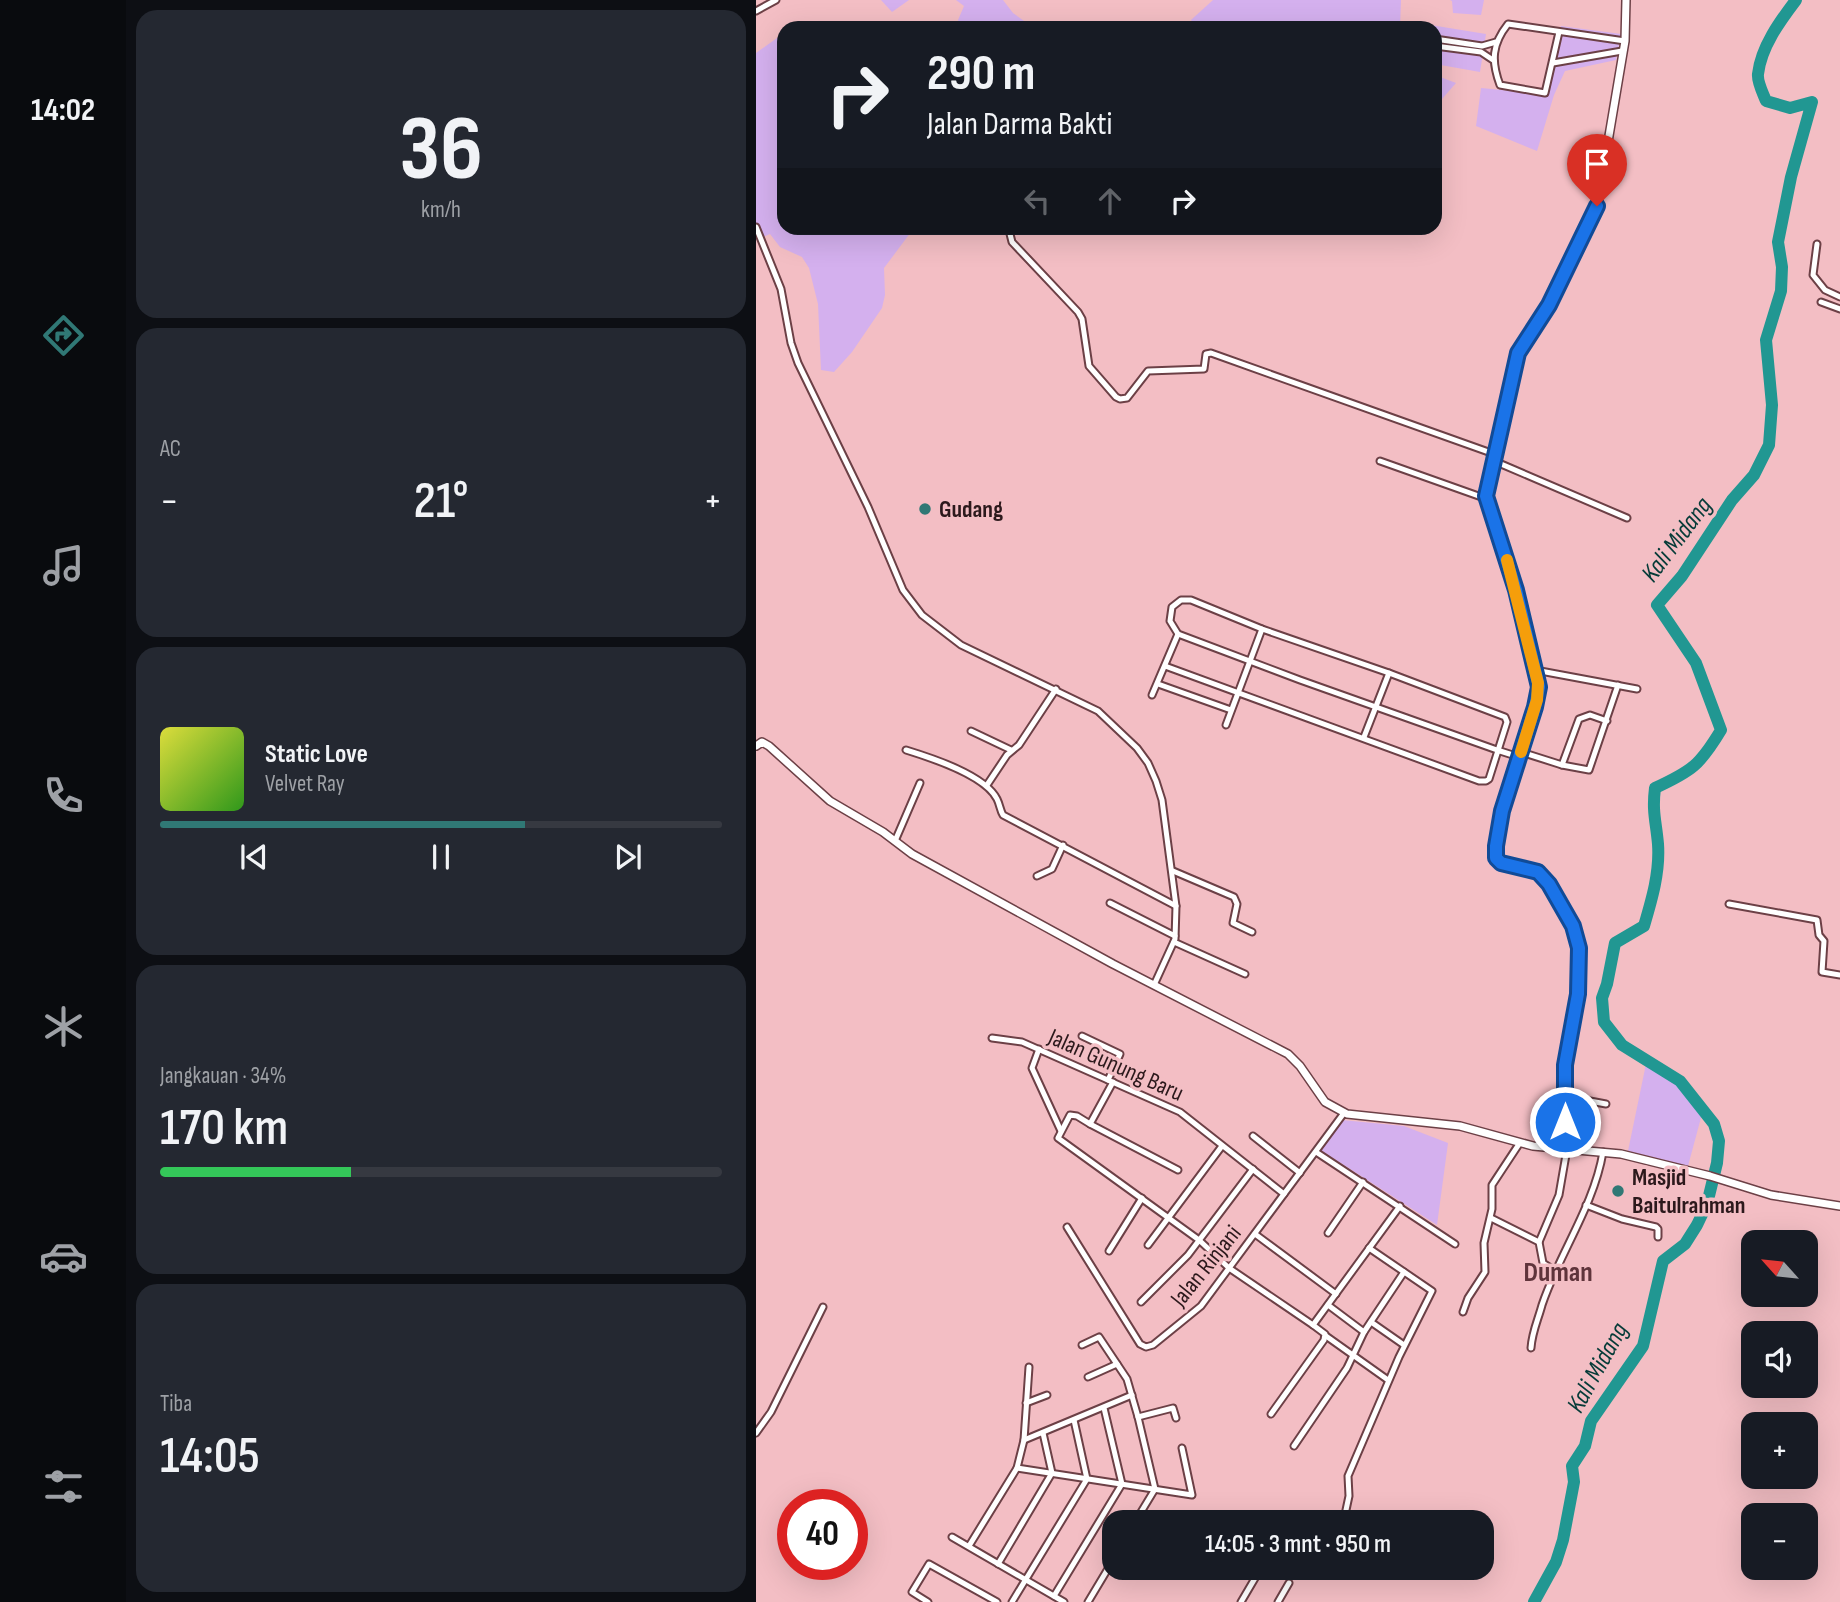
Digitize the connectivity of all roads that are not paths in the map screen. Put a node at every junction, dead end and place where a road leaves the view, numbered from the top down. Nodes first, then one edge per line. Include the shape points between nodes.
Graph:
1 (776, 0) edge
2 (1626, 0) edge
3 (756, 11) edge
4 (1559, 32) junction
5 (1442, 40) edge
6 (1625, 41) junction
7 (1496, 42) junction
8 (1442, 46) edge
9 (1482, 49) junction
10 (1622, 51) junction
11 (1493, 60) junction
12 (1553, 63) junction
13 (756, 227) edge
14 (1010, 235) edge
15 (1817, 244) dead end
16 (1840, 297) edge
17 (1821, 302) dead end
18 (1840, 309) edge
19 (1495, 458) junction
20 (1380, 461) dead end
21 (1487, 499) junction
22 (1627, 518) dead end
23 (1262, 629) junction
24 (1178, 634) junction
25 (1250, 661) junction
26 (1165, 666) junction
27 (1535, 670) junction
28 (1389, 673) junction
29 (1158, 684) junction
30 (1619, 685) junction
31 (1056, 690) junction
32 (1637, 690) dead end
33 (1238, 692) junction
34 (1152, 695) dead end
35 (1375, 706) junction
36 (1231, 710) junction
37 (1607, 721) junction
38 (1226, 725) dead end
39 (971, 731) dead end
40 (1364, 737) junction
41 (758, 743) edge
42 (906, 750) dead end
43 (1012, 750) junction
44 (1497, 750) junction
45 (1520, 754) junction
46 (1562, 765) junction
47 (920, 783) dead end
48 (986, 785) junction
49 (895, 841) junction
50 (1063, 845) junction
51 (1173, 871) junction
52 (1037, 876) dead end
53 (1111, 903) dead end
54 (1729, 904) dead end
55 (1176, 906) junction
56 (1252, 932) dead end
57 (1174, 939) junction
58 (1245, 974) dead end
59 (1840, 975) edge
60 (1154, 985) junction
61 (1082, 1036) dead end
62 (992, 1038) dead end
63 (1039, 1049) junction
64 (1110, 1081) junction
65 (1565, 1103) junction
66 (1606, 1104) dead end
67 (1344, 1113) junction
68 (1090, 1124) junction
69 (1061, 1131) junction
70 (1253, 1136) dead end
71 (1520, 1143) junction
72 (1222, 1146) junction
73 (1565, 1149) junction
74 (1316, 1152) junction
75 (1603, 1152) junction
76 (1253, 1169) junction
77 (1178, 1170) dead end
78 (1300, 1173) junction
79 (1363, 1182) junction
80 (1284, 1194) junction
81 (1142, 1199) junction
82 (1586, 1205) junction
83 (1401, 1206) junction
84 (1840, 1206) edge
85 (1169, 1217) junction
86 (1491, 1218) junction
87 (1067, 1227) dead end
88 (1328, 1233) dead end
89 (1255, 1234) junction
90 (1658, 1237) dead end
91 (1199, 1240) junction
92 (1539, 1242) junction
93 (1455, 1244) dead end
94 (1148, 1245) dead end
95 (1369, 1248) junction
96 (1110, 1251) dead end
97 (1229, 1268) junction
98 (1555, 1271) junction
99 (1404, 1272) junction
100 (1336, 1294) junction
101 (1141, 1302) dead end
102 (1328, 1305) junction
103 (823, 1307) dead end
104 (1463, 1312) dead end
105 (1371, 1322) junction
106 (1313, 1325) junction
107 (1364, 1332) junction
108 (1326, 1336) junction
109 (1082, 1345) dead end
110 (1404, 1345) junction
111 (1531, 1348) dead end
112 (1354, 1357) junction
113 (1117, 1364) junction
114 (1028, 1367) dead end
115 (1088, 1377) dead end
116 (1388, 1380) junction
117 (1047, 1395) dead end
118 (1132, 1395) junction
119 (1026, 1403) junction
120 (1104, 1408) junction
121 (1270, 1414) dead end
122 (1138, 1418) junction
123 (1176, 1418) dead end
124 (1074, 1420) junction
125 (756, 1433) edge
126 (1043, 1433) junction
127 (1024, 1440) junction
128 (1294, 1447) dead end
129 (1182, 1448) dead end
130 (1017, 1468) junction
131 (1052, 1474) junction
132 (1087, 1479) junction
133 (1122, 1484) junction
134 (1155, 1489) junction
135 (1142, 1510) edge
136 (1346, 1510) dead end
137 (952, 1537) dead end
138 (969, 1546) junction
139 (998, 1564) junction
140 (1102, 1579) edge
141 (1025, 1580) junction
142 (1254, 1580) edge
143 (1289, 1583) dead end
144 (1054, 1596) junction
145 (920, 1600) edge
146 (928, 1602) edge
147 (997, 1602) edge
148 (1012, 1602) edge
149 (1064, 1602) edge
150 (1088, 1602) edge
151 (1241, 1602) edge
152 (1278, 1602) edge

1 - 3 street
2 - 6 street
4 - 6 street
4 - 7 street via 1508,24
4 - 12 street
5 - 9 street
6 - 10 street
7 - 9 street
7 - 11 street
8 - 9 street
9 - 11 street
10 - 12 street
10 - 19 street via 1597,206 1549,305 1518,353
11 - 12 street via 1500,85 1542,93 1547,91
13 - 31 street via 781,289 797,363 903,590 922,615 954,640
14 - 19 street via 1078,312 1090,366 1120,400 1127,398 1148,370 1203,369 1206,354 1211,353
15 - 16 street via 1813,275 1825,290
17 - 18 street
19 - 21 street
19 - 22 street
20 - 21 street
21 - 27 street
23 - 24 street via 1185,599 1175,603 1170,612
23 - 25 street
23 - 28 street
24 - 25 street
24 - 26 street
25 - 33 street
25 - 35 street
26 - 29 street
26 - 33 street
27 - 30 street
27 - 45 street via 1537,700
28 - 35 street
28 - 44 street via 1505,717
29 - 34 street
29 - 36 street
30 - 32 street
30 - 37 street
31 - 43 street
31 - 51 street via 1098,711 1142,755 1159,790
33 - 36 street
33 - 40 street
35 - 40 street
35 - 44 street
36 - 38 street
37 - 46 street via 1590,715 1578,719
37 - 46 street via 1589,770
39 - 43 street
40 - 44 street via 1483,782 1489,779
41 - 49 street via 780,755 830,801
42 - 48 street
43 - 48 street
44 - 45 street
45 - 46 street
45 - 65 street via 1500,822 1496,858 1538,872 1577,938 1578,994 1565,1065
47 - 49 street
48 - 50 street via 1003,815
49 - 60 street via 934,867
50 - 52 street via 1052,869
50 - 55 street
51 - 55 street
51 - 56 street via 1234,897 1233,923
53 - 57 street
54 - 59 street via 1817,920 1818,935 1824,941 1822,972
55 - 57 street
57 - 58 street
57 - 60 street
60 - 67 street via 1288,1054 1321,1098
61 - 64 street via 1120,1054
62 - 63 street, Jalan Gunung Baru via 1017,1040
63 - 64 street, Jalan Gunung Baru
63 - 69 street via 1032,1068
64 - 68 street
64 - 72 street, Jalan Gunung Baru via 1180,1112
65 - 66 street
65 - 73 street
67 - 71 street via 1473,1128
67 - 74 street, Jalan Rinjani
68 - 69 street via 1070,1115
68 - 77 street
69 - 81 street via 1059,1140
70 - 78 street
71 - 73 street
71 - 86 street via 1494,1181
72 - 76 street, Jalan Gunung Baru
72 - 85 street
73 - 75 street
73 - 92 street via 1559,1195
74 - 78 street, Jalan Rinjani
74 - 79 street
75 - 82 street
75 - 84 street via 1647,1159 1771,1195
76 - 80 street, Jalan Gunung Baru
76 - 91 street
78 - 80 street, Jalan Rinjani
79 - 83 street
79 - 88 street
80 - 89 street, Jalan Rinjani
81 - 85 street
81 - 96 street
82 - 90 street via 1656,1227
82 - 98 street
83 - 93 street
83 - 95 street
85 - 91 street
85 - 94 street
86 - 92 street
86 - 104 street via 1484,1243 1485,1272
87 - 97 street, Jalan Rinjani via 1146,1347 1202,1306
89 - 97 street, Jalan Rinjani
89 - 100 street
91 - 97 street
91 - 101 street
92 - 98 street via 1540,1259
95 - 99 street
95 - 100 street
97 - 106 street
98 - 111 street
99 - 105 street
99 - 110 street via 1432,1291
100 - 102 street
102 - 106 street
102 - 107 street
103 - 125 street
105 - 107 street
105 - 110 street
106 - 108 street
107 - 112 street
108 - 112 street
108 - 121 street
109 - 113 street via 1099,1337
110 - 116 street
112 - 116 street
112 - 128 street
113 - 115 street
113 - 118 street
114 - 119 street
116 - 136 street via 1347,1480
117 - 119 street
118 - 120 street
118 - 122 street
119 - 127 street
120 - 124 street
120 - 133 street
122 - 123 street via 1173,1408
122 - 134 street
124 - 126 street
124 - 132 street
126 - 127 street
126 - 131 street
127 - 130 street
129 - 134 street via 1192,1495
130 - 131 street
130 - 138 street
131 - 132 street
131 - 139 street
132 - 133 street
132 - 141 street
133 - 134 street
133 - 144 street
134 - 135 street
137 - 138 street
138 - 139 street
139 - 141 street
140 - 150 street
141 - 144 street
141 - 148 street
142 - 151 street
143 - 152 street
144 - 149 street
145 - 146 street
145 - 147 street via 912,1592 929,1564

